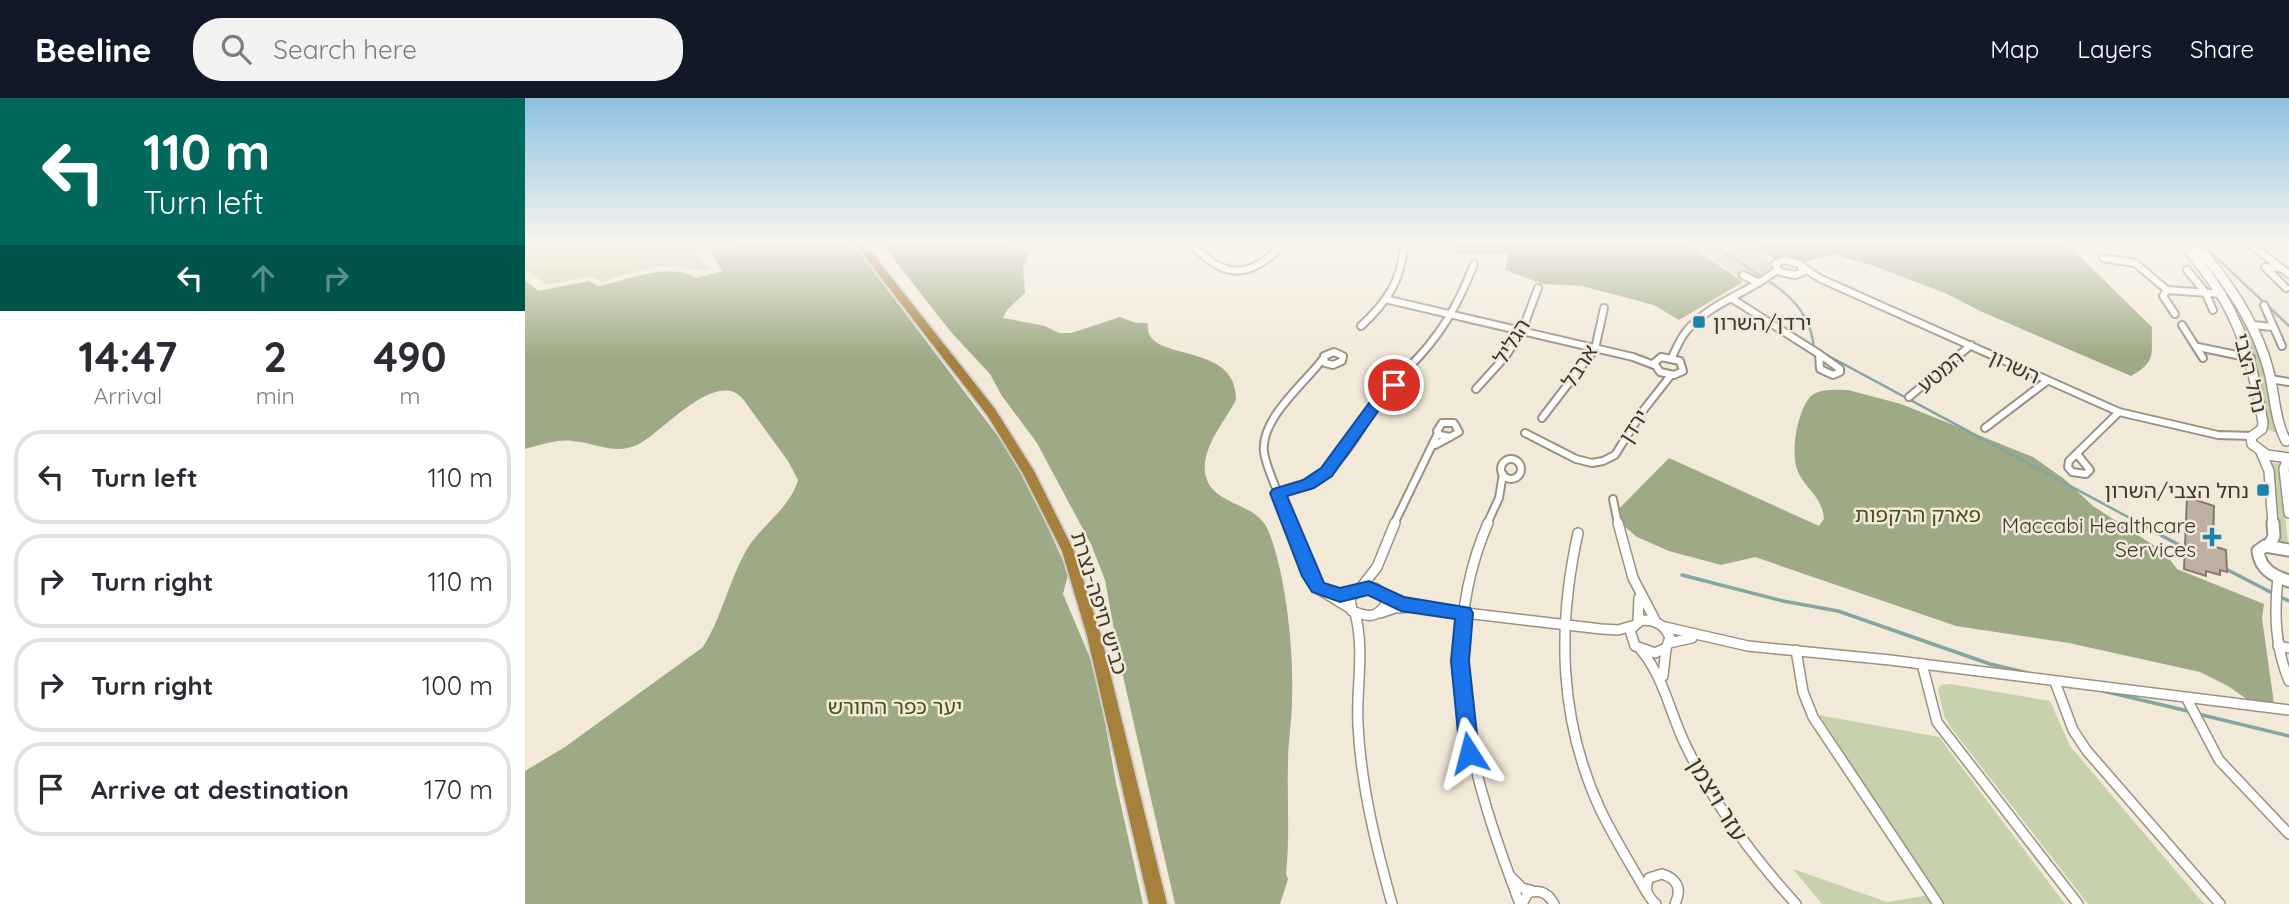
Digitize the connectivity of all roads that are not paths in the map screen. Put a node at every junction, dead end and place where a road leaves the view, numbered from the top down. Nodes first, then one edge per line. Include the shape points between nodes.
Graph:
1 (889, 282) edge
2 (1397, 282) edge
3 (1467, 282) edge
4 (1756, 282) edge
5 (1762, 282) edge
6 (1827, 282) edge
7 (2155, 282) edge
8 (2197, 282) edge
9 (2214, 282) edge
10 (2226, 282) edge
11 (2280, 282) edge
12 (1759, 283) junction
13 (1538, 288) dead end
14 (2286, 288) dead end
15 (2167, 290) junction
16 (2205, 292) junction
17 (2224, 294) junction
18 (1731, 298) junction
19 (1389, 300) junction
20 (2264, 305) dead end
21 (1604, 308) dead end
22 (2213, 310) dead end
23 (2175, 314) dead end
24 (1454, 315) junction
25 (2182, 325) dead end
26 (2252, 325) junction
27 (1361, 326) dead end
28 (2273, 327) junction
29 (1522, 331) junction
30 (1971, 345) junction
31 (2282, 346) dead end
32 (2198, 347) junction
33 (1595, 349) junction
34 (1819, 354) dead end
35 (1633, 357) junction
36 (1672, 357) junction
37 (1659, 358) junction
38 (2203, 358) dead end
39 (2252, 358) junction
40 (1322, 360) junction
41 (1400, 364) dead end
42 (1330, 365) junction
43 (1656, 368) junction
44 (1313, 373) junction
45 (1671, 375) junction
46 (2270, 379) junction
47 (2047, 381) junction
48 (2289, 382) edge
49 (1661, 386) junction
50 (1476, 389) dead end
51 (1380, 393) junction
52 (1909, 397) dead end
53 (1390, 399) junction
54 (1374, 406) junction
55 (2119, 412) junction
56 (1542, 418) dead end
57 (1985, 428) dead end
58 (1439, 433) junction
59 (1525, 433) dead end
60 (2255, 434) junction
61 (2218, 435) junction
62 (1450, 437) junction
63 (2287, 442) edge
64 (1434, 445) junction
65 (2259, 450) junction
66 (2077, 454) dead end
67 (2289, 458) edge
68 (1503, 474) junction
69 (1516, 477) junction
70 (1501, 490) junction
71 (1278, 493) junction
72 (1613, 499) dead end
73 (2289, 513) edge
74 (1578, 533) dead end
75 (2269, 546) junction
76 (2289, 550) edge
77 (1378, 566) junction
78 (2284, 579) edge
79 (1318, 587) junction
80 (1357, 591) junction
81 (1382, 594) junction
82 (1639, 598) junction
83 (1415, 607) junction
84 (1353, 611) junction
85 (1464, 613) junction
86 (1378, 615) junction
87 (1656, 622) junction
88 (1635, 624) junction
89 (1562, 625) junction
90 (1665, 627) junction
91 (1601, 629) junction
92 (1697, 637) junction
93 (1631, 641) junction
94 (1668, 646) junction
95 (2278, 646) junction
96 (2289, 648) edge
97 (1641, 650) junction
98 (1796, 650) junction
99 (1360, 651) junction
100 (1922, 664) junction
101 (1663, 680) junction
102 (2289, 681) edge
103 (2055, 682) junction
104 (2187, 699) junction
105 (2289, 710) edge
106 (2289, 834) edge
107 (1632, 865) junction
108 (1505, 868) junction
109 (1652, 876) junction
110 (1388, 890) junction
111 (1533, 891) junction
112 (1647, 893) junction
113 (1158, 904) edge
114 (1392, 904) edge
115 (1398, 904) edge
116 (1521, 904) edge
117 (1554, 904) edge
118 (1656, 904) edge
119 (1675, 904) edge
120 (1796, 904) edge
121 (1938, 904) edge
122 (2078, 904) edge
123 (2220, 904) edge

1 - 113 highway, כביש חיפה-נצרת via 991,412 1028,471 1068,551 1094,636
2 - 19 street
3 - 24 street
4 - 12 street
5 - 12 street
6 - 30 street, השרון
7 - 15 street
8 - 16 street
9 - 17 street, נחל הצבי
10 - 26 street, נחל הצבי
11 - 14 street
12 - 18 street
13 - 29 street, הגליל
15 - 16 street
15 - 23 street via 2163,296
16 - 17 street
16 - 22 street
17 - 39 street, נחל הצבי
18 - 34 street
18 - 36 street via 1688,329
19 - 24 street
19 - 27 street
20 - 28 street
21 - 33 street, ארבל
24 - 29 street
24 - 41 street via 1408,368
25 - 32 street
26 - 28 street
26 - 46 street, נחל הצבי
28 - 31 street
29 - 33 street
29 - 50 street, הגליל
30 - 47 street, השרון
30 - 52 street, המטע
32 - 38 street
32 - 39 street
33 - 35 street
33 - 56 street, ארבל
35 - 37 street
35 - 43 street
36 - 37 street
36 - 45 street via 1684,369
37 - 43 street
39 - 60 street, נחל הצבי via 2263,423
40 - 42 street
40 - 42 street via 1331,352 1343,356 1341,363
40 - 44 street
42 - 44 street
43 - 45 street
43 - 49 street, ירדן
44 - 71 street via 1266,434 1264,452
45 - 49 street, ירדן
46 - 48 street
46 - 63 street, נחל הצבי via 2279,427
47 - 55 street, השרון
47 - 57 street
49 - 59 street, ירדן via 1615,455 1603,461 1576,459
51 - 53 street
51 - 53 street via 1388,385 1399,387 1401,395
51 - 54 street
53 - 54 street
54 - 71 street via 1327,472 1308,484
55 - 61 street, השרון
55 - 66 street
58 - 62 street
58 - 62 street via 1440,424 1454,423 1459,432
58 - 64 street
60 - 61 street, השרון
60 - 63 street via 2272,434
60 - 65 street via 2251,440
61 - 65 street, השרון
62 - 64 street
64 - 77 street via 1404,501
65 - 67 street
65 - 75 street via 2270,471 2274,536
67 - 73 street via 2284,469
68 - 69 street
68 - 69 street via 1502,463 1514,461 1523,470
68 - 70 street
69 - 70 street
70 - 85 street via 1483,536
71 - 79 street
72 - 82 street
74 - 89 street
75 - 76 street
75 - 78 street via 2257,556 2262,567
77 - 80 street
77 - 81 street
78 - 95 street via 2274,604
79 - 80 street via 1332,594
79 - 84 street
80 - 81 street via 1369,587
80 - 84 street via 1349,602
81 - 83 street
81 - 86 street via 1386,604
82 - 87 street
82 - 88 street
83 - 85 street
83 - 86 street
84 - 86 street via 1362,617
84 - 99 street via 1360,630
85 - 89 street
85 - 108 street via 1460,661 1466,732 1483,805
86 - 99 street via 1368,623
87 - 88 street
87 - 90 street
88 - 91 street
88 - 93 street
89 - 91 street
89 - 107 street via 1562,668 1575,740 1600,808
90 - 92 street
90 - 94 street
91 - 93 street
92 - 94 street
92 - 98 street
93 - 97 street
94 - 97 street via 1655,653
94 - 101 street
95 - 96 street
95 - 102 street
97 - 101 street
98 - 100 street
98 - 121 street via 1803,692 1813,717
99 - 110 street via 1361,772
100 - 103 street
100 - 122 street via 1937,722
101 - 120 street, עזר ויצמן via 1684,742 1717,803 1764,870
103 - 104 street
103 - 123 street via 2078,740
104 - 105 street
104 - 106 street via 2219,760
107 - 109 street
107 - 112 street
108 - 111 street via 1515,882
108 - 116 street
109 - 112 street via 1646,883
109 - 119 street via 1665,874 1677,883
110 - 114 street
110 - 115 street
111 - 116 street
111 - 117 street via 1547,893
112 - 118 street

